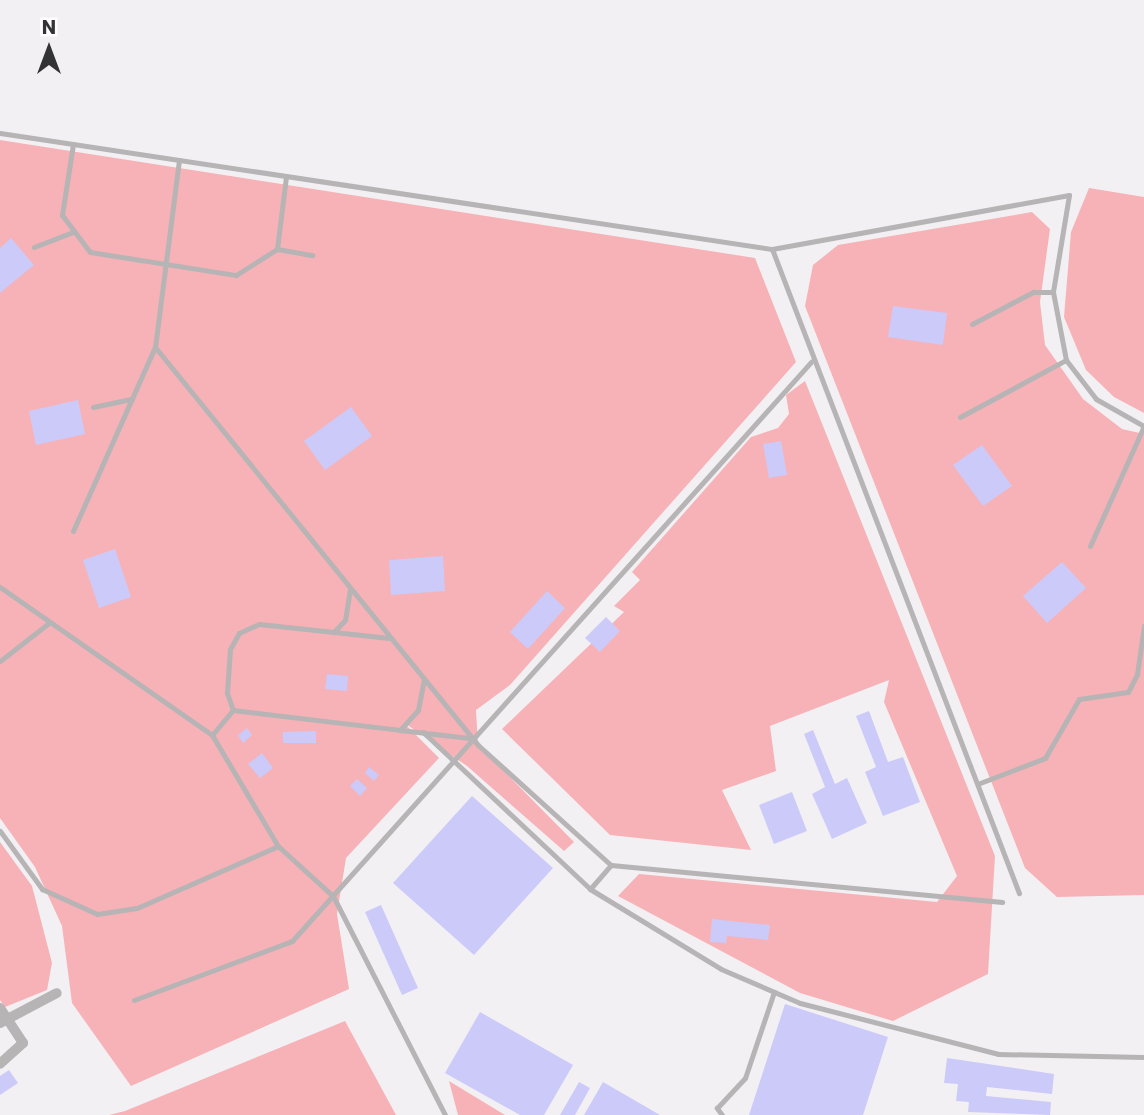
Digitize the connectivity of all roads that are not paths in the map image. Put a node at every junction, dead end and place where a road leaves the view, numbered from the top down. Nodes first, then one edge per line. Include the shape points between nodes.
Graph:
1 (0, 133) edge
2 (73, 144) junction
3 (179, 160) junction
4 (286, 177) junction
5 (73, 232) junction
6 (34, 247) dead end
7 (277, 249) junction
8 (772, 249) junction
9 (312, 255) dead end
10 (165, 264) junction
11 (1053, 292) junction
12 (972, 324) dead end
13 (155, 347) junction
14 (1066, 360) junction
15 (811, 362) junction
16 (132, 399) junction
17 (93, 407) dead end
18 (960, 417) dead end
19 (1144, 426) edge
20 (73, 531) dead end
21 (1090, 546) dead end
22 (0, 587) edge
23 (350, 589) junction
24 (50, 622) junction
25 (1144, 626) edge
26 (334, 632) junction
27 (389, 638) junction
28 (0, 661) edge
29 (424, 680) junction
30 (233, 710) junction
31 (400, 730) junction
32 (423, 732) junction
33 (212, 734) junction
34 (470, 738) junction
35 (451, 761) junction
36 (980, 782) junction
37 (0, 831) edge
38 (278, 846) junction
39 (611, 865) junction
40 (590, 889) junction
41 (1019, 893) dead end
42 (333, 896) junction
43 (1002, 902) dead end
44 (774, 992) junction
45 (57, 993) dead end
46 (134, 1000) dead end
47 (0, 1008) edge
48 (4, 1021) edge
49 (1144, 1057) edge
50 (0, 1064) edge
51 (445, 1115) edge
52 (722, 1115) edge

1 - 2 lane
2 - 3 lane
2 - 5 lane via 62,215
3 - 4 lane
3 - 10 lane
4 - 7 lane
4 - 8 lane
5 - 6 lane
5 - 10 lane via 90,252
7 - 9 lane
7 - 10 lane via 236,275
8 - 11 lane via 1069,195
8 - 15 lane
10 - 13 lane
11 - 12 lane via 1034,292
11 - 14 lane
13 - 16 lane
13 - 23 lane
14 - 18 lane
14 - 19 lane via 1096,399
15 - 34 lane
15 - 36 lane
16 - 17 lane
16 - 20 lane
19 - 21 lane
22 - 24 lane
23 - 26 lane via 345,621
23 - 27 lane
24 - 28 lane
24 - 33 lane
25 - 36 lane via 1138,674 1128,692 1079,699 1045,758
26 - 27 lane
26 - 30 lane via 259,624 239,633 228,671
27 - 29 lane
29 - 31 lane via 418,710
29 - 34 lane
30 - 31 lane
30 - 33 lane
31 - 32 lane
32 - 34 lane
32 - 35 lane
33 - 38 lane
34 - 35 lane
34 - 39 lane
35 - 40 lane
35 - 42 lane
36 - 41 lane
37 - 38 lane via 42,889 97,914 137,908
38 - 42 lane
39 - 40 lane
39 - 43 lane
40 - 44 lane via 622,913
42 - 46 lane via 292,941
42 - 51 lane
44 - 49 lane via 887,1030 998,1055
44 - 52 lane via 745,1078 717,1108
45 - 48 street
47 - 48 street
48 - 50 street via 23,1046

